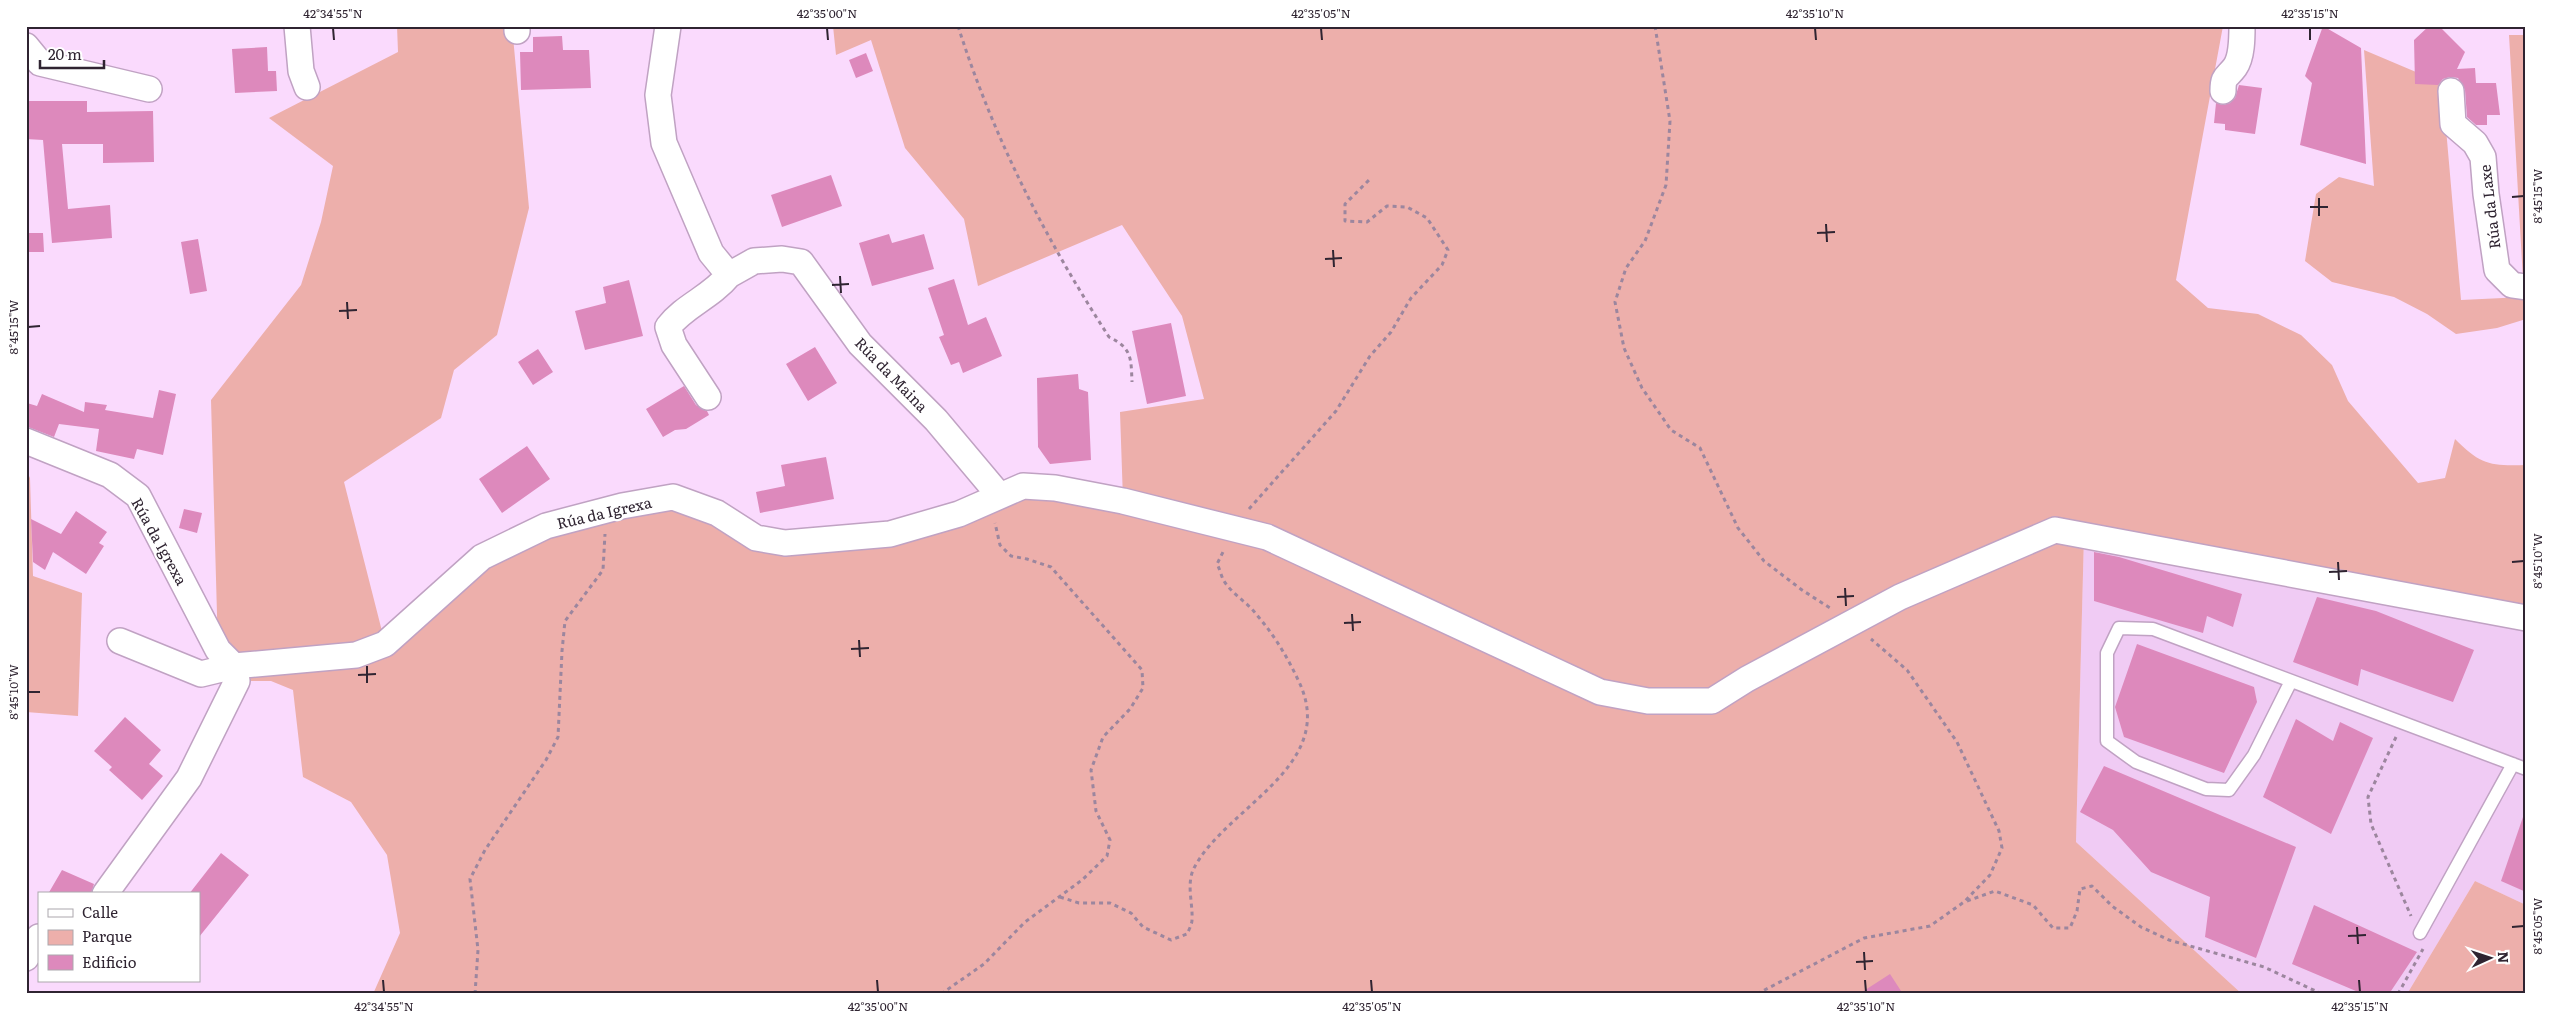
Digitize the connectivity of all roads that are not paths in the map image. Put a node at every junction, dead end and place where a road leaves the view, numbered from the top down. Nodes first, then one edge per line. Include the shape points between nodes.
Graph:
1 (297, 26) edge
2 (668, 26) edge
3 (2242, 26) edge
4 (26, 46) edge
5 (307, 87) dead end
6 (149, 89) dead end
7 (2222, 91) dead end
8 (2451, 91) dead end
9 (729, 275) junction
10 (2526, 287) edge
11 (708, 397) dead end
12 (26, 441) edge
13 (999, 494) junction
14 (2526, 618) edge
15 (120, 641) dead end
16 (234, 666) junction
17 (2291, 680) junction
18 (2513, 764) junction
19 (2526, 769) edge
20 (106, 892) edge
21 (2420, 933) road end
22 (38, 939) edge
23 (26, 958) edge

1 - 5 street via 301,71
2 - 9 street via 658,95 664,143 711,252
3 - 7 street via 2240,56 2236,67 2227,74
4 - 6 street via 40,63
8 - 10 street, Rúa da Laxe via 2453,124 2475,143 2483,157 2497,270 2512,285
9 - 11 street, Rúa da Maina via 717,289 680,314 668,327 674,345
9 - 13 street, Rúa da Maina via 754,261 782,259 801,262 860,344 936,420
12 - 16 street, Rúa da Igrexa via 110,475 138,496 218,650
13 - 14 street, Rúa da Igrexa via 1023,486 1055,488 1123,501 1267,537 1600,692 1648,700 1712,701 1747,678 1900,597 2055,530
13 - 16 street, Rúa da Igrexa via 959,514 890,534 785,543 756,538 717,513 673,497 602,511 546,526 482,557 385,644 356,655
15 - 16 street, Rúa da Igrexa via 202,674
16 - 20 street via 237,681 189,778
17 - 17 lane via 2153,629 2119,628 2107,653 2107,741 2136,762 2206,788 2229,790 2254,754
17 - 18 lane
18 - 19 lane
18 - 21 lane
22 - 23 street

